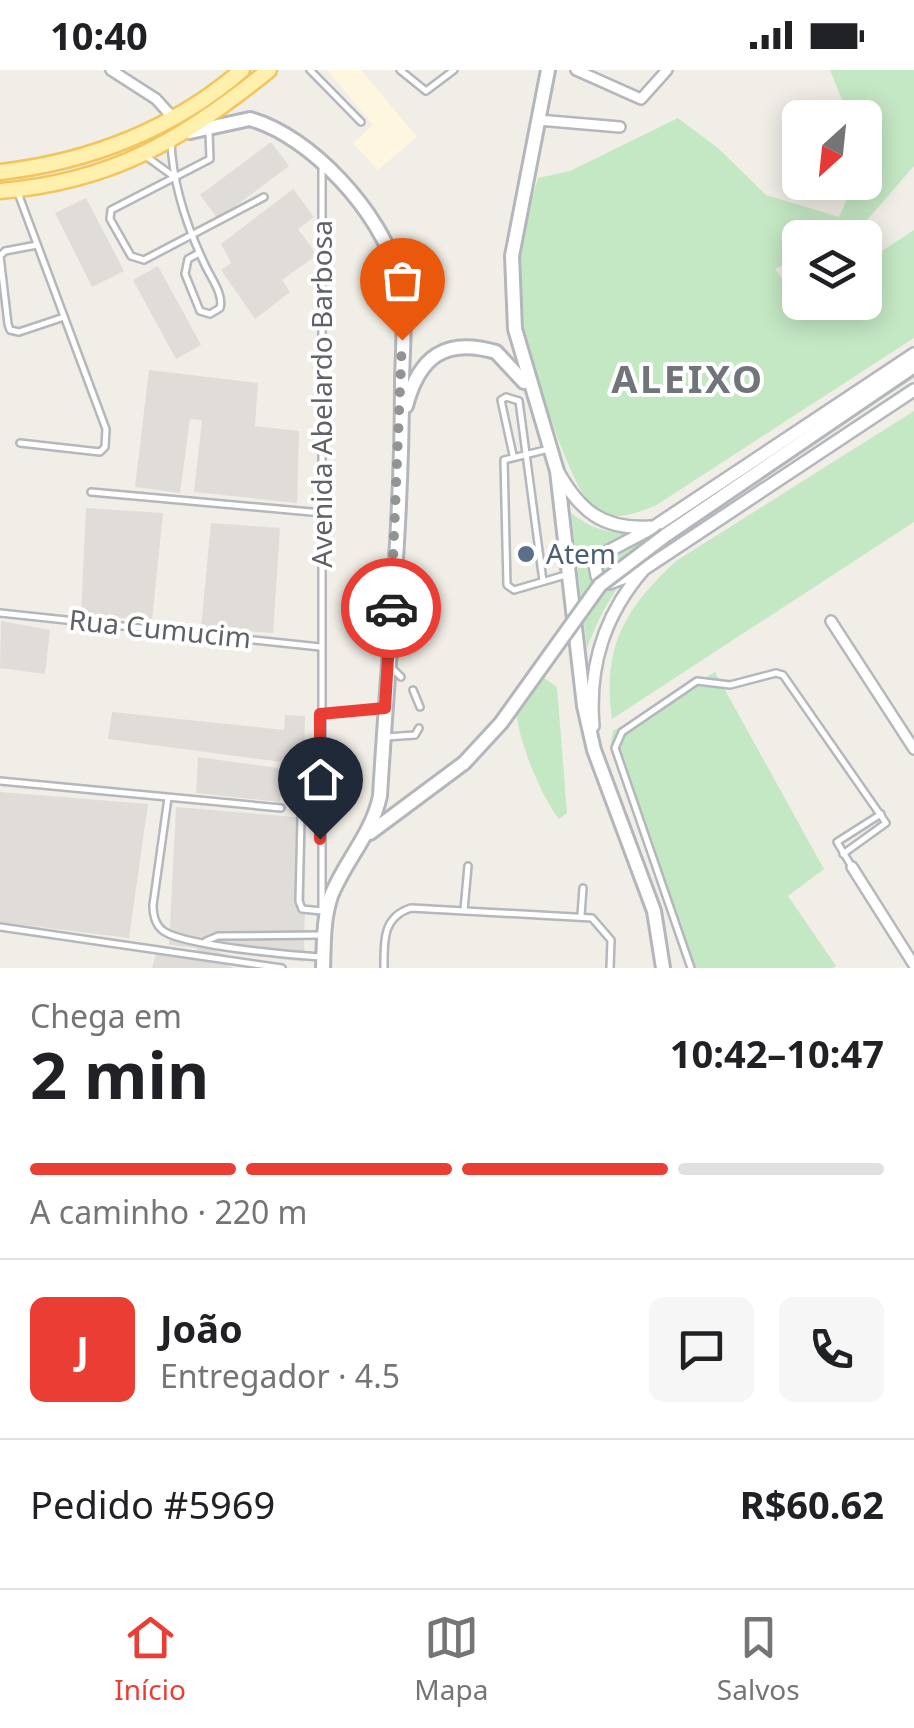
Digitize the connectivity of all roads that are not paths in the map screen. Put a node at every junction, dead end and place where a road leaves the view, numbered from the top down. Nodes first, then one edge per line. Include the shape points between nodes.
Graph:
1 (110, 70) edge
2 (242, 70) edge
3 (270, 70) edge
4 (310, 70) edge
5 (400, 70) edge
6 (454, 70) edge
7 (576, 70) edge
8 (667, 70) edge
9 (545, 72) edge
10 (131, 74) edge
11 (174, 119) junction
12 (538, 120) junction
13 (361, 122) dead end
14 (620, 126) dead end
15 (209, 128) junction
16 (190, 132) junction
17 (171, 141) junction
18 (144, 154) junction
19 (322, 163) junction
20 (0, 172) edge
21 (174, 177) junction
22 (18, 190) junction
23 (0, 191) edge
24 (264, 197) dead end
25 (193, 236) junction
26 (37, 245) junction
27 (199, 253) junction
28 (64, 317) junction
29 (914, 354) edge
30 (914, 366) edge
31 (914, 390) edge
32 (533, 397) junction
33 (402, 424) junction
34 (20, 442) dead end
35 (550, 448) junction
36 (528, 453) junction
37 (513, 455) junction
38 (558, 471) junction
39 (91, 492) dead end
40 (322, 514) junction
41 (660, 531) junction
42 (644, 569) junction
43 (572, 573) junction
44 (543, 582) junction
45 (0, 613) edge
46 (831, 621) dead end
47 (320, 648) junction
48 (388, 664) junction
49 (401, 677) dead end
50 (414, 690) dead end
51 (420, 706) dead end
52 (385, 708) junction
53 (320, 714) junction
54 (419, 728) dead end
55 (384, 737) junction
56 (914, 749) edge
57 (594, 750) junction
58 (302, 778) dead end
59 (0, 781) edge
60 (168, 798) junction
61 (280, 808) dead end
62 (880, 814) junction
63 (364, 840) junction
64 (843, 854) junction
65 (468, 866) dead end
66 (852, 867) joint
67 (583, 888) dead end
68 (464, 910) junction
69 (581, 915) junction
70 (323, 924) junction
71 (0, 927) edge
72 (306, 938) junction
73 (206, 941) junction
74 (304, 955) junction
75 (323, 962) edge
76 (914, 965) edge
77 (282, 968) edge
78 (384, 968) edge
79 (610, 968) edge
80 (664, 968) edge
81 (692, 968) edge

1 - 10 street
2 - 11 main road
3 - 16 main road
4 - 13 lane
5 - 6 lane via 426,91
7 - 8 street via 636,98 646,96
9 - 12 main road
10 - 11 street
11 - 20 main road via 79,157
12 - 14 street
12 - 32 main road via 511,280
15 - 16 main road
15 - 19 main road via 257,121
15 - 21 lane via 210,159
16 - 17 main road
17 - 18 main road
17 - 21 lane
18 - 21 lane
18 - 22 main road
19 - 33 main road via 372,218 398,275
19 - 40 lane, Avenida Abelardo Barbosa
21 - 25 lane
21 - 25 lane via 121,202 110,218 136,260
22 - 23 main road
22 - 26 lane
24 - 25 lane
25 - 27 lane
26 - 28 lane
26 - 28 lane via 0,256 10,330
27 - 27 lane via 188,259 185,274 200,311 210,314 222,299
28 - 34 lane via 106,430 105,448
29 - 41 street
30 - 41 main road
31 - 42 street
32 - 33 main road via 516,368 496,352 453,348 418,371
32 - 35 main road
33 - 48 main road
35 - 36 lane
35 - 38 main road
36 - 37 lane
36 - 37 lane via 519,401 506,397 501,400
36 - 44 lane
37 - 44 lane via 504,460 502,473 507,585 514,590
38 - 41 street via 590,515
38 - 43 main road
39 - 40 lane
40 - 47 lane, Avenida Abelardo Barbosa
41 - 42 street via 605,553 595,564 609,584
41 - 63 main road, bridge via 600,585 501,723 464,763
42 - 57 street via 610,618 594,664
43 - 44 lane
43 - 57 main road
45 - 47 lane, Rua Cumucim
46 - 56 street
47 - 53 lane, Avenida Abelardo Barbosa
48 - 49 lane
48 - 52 main road
50 - 51 lane
52 - 53 lane
52 - 55 main road
53 - 70 lane, Avenida Abelardo Barbosa
54 - 55 lane via 414,735
55 - 63 main road via 380,796
57 - 80 main road via 654,911
58 - 70 lane via 298,901
59 - 60 lane
60 - 61 lane
60 - 73 lane via 153,918 163,931
62 - 64 lane via 884,826
62 - 64 lane via 838,841
62 - 81 lane via 790,680 776,672 730,685 697,681 622,732 615,748
63 - 70 main road via 333,892
64 - 66 lane
65 - 68 lane
66 - 76 street
67 - 69 lane
68 - 69 lane
68 - 78 lane via 411,908 393,916 384,936
69 - 79 lane via 608,932
70 - 72 lane
70 - 75 main road
71 - 77 lane
72 - 73 lane
72 - 74 lane
73 - 74 lane
74 - 75 lane

